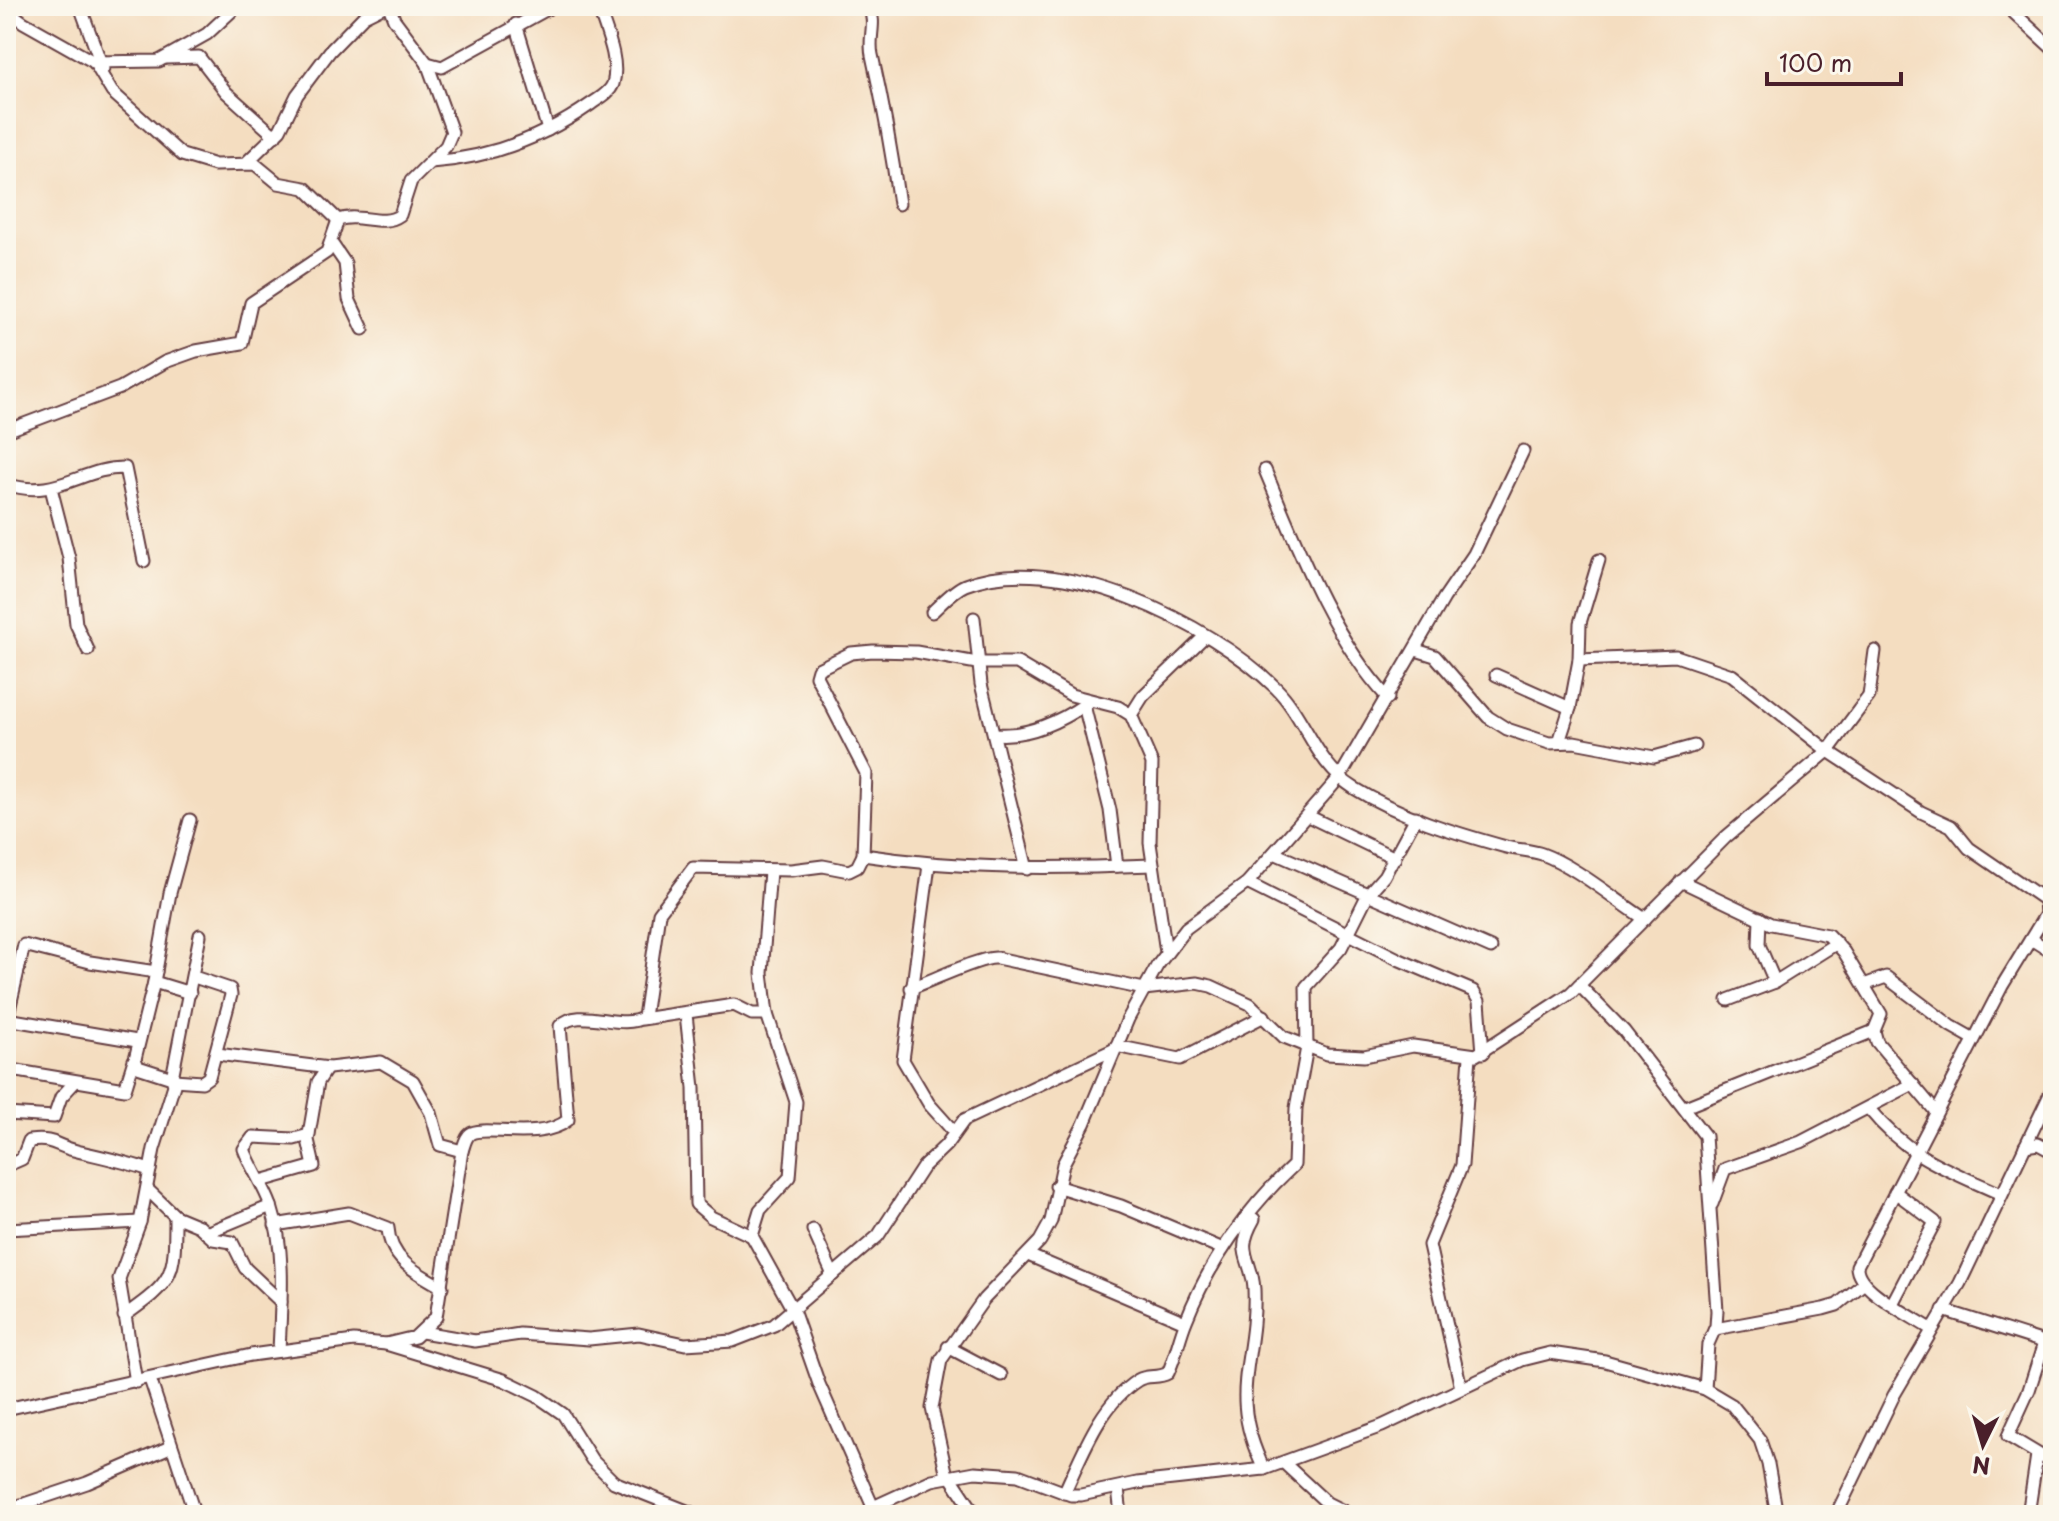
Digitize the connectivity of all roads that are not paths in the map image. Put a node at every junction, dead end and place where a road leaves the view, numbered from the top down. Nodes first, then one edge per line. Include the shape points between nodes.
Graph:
1 (80, 6) edge
2 (237, 6) edge
3 (386, 6) edge
4 (553, 6) edge
5 (598, 6) edge
6 (869, 6) edge
7 (6, 9) edge
8 (2013, 12) dead end
9 (516, 24) junction
10 (2053, 49) edge
11 (166, 58) junction
12 (427, 63) junction
13 (100, 66) junction
14 (442, 67) junction
15 (435, 84) junction
16 (548, 130) junction
17 (275, 136) junction
18 (252, 160) junction
19 (431, 162) junction
20 (899, 204) dead end
21 (338, 220) junction
22 (332, 244) junction
23 (363, 329) dead end
24 (6, 431) edge
25 (1523, 451) dead end
26 (1265, 470) dead end
27 (6, 484) edge
28 (51, 488) junction
29 (1599, 560) dead end
30 (144, 561) dead end
31 (932, 612) dead end
32 (974, 618) dead end
33 (1205, 636) junction
34 (88, 650) dead end
35 (1416, 650) junction
36 (1875, 651) dead end
37 (1579, 660) junction
38 (977, 663) junction
39 (1496, 675) dead end
40 (1388, 698) junction
41 (1088, 703) junction
42 (1570, 708) junction
43 (1131, 715) junction
44 (995, 734) junction
45 (1559, 742) junction
46 (1694, 746) dead end
47 (1828, 751) junction
48 (1340, 777) junction
49 (1308, 816) junction
50 (1416, 817) junction
51 (190, 820) dead end
52 (1274, 853) junction
53 (863, 855) junction
54 (1395, 858) junction
55 (929, 865) junction
56 (1153, 865) junction
57 (1117, 866) junction
58 (1027, 869) junction
59 (770, 871) junction
60 (1681, 881) junction
61 (1247, 883) junction
62 (1368, 894) junction
63 (1760, 918) junction
64 (1645, 919) junction
65 (200, 935) dead end
66 (1349, 935) junction
67 (2031, 939) junction
68 (1837, 943) junction
69 (1491, 948) dead end
70 (1166, 952) junction
71 (2053, 953) edge
72 (155, 977) junction
73 (194, 977) junction
74 (10, 979) edge
75 (1775, 982) junction
76 (1579, 985) junction
77 (1864, 985) junction
78 (911, 988) junction
79 (1144, 989) junction
80 (190, 993) junction
81 (1728, 1000) dead end
82 (686, 1014) junction
83 (767, 1014) junction
84 (1264, 1016) junction
85 (642, 1019) junction
86 (6, 1021) edge
87 (1874, 1031) junction
88 (1974, 1039) junction
89 (137, 1041) junction
90 (1307, 1047) junction
91 (1115, 1048) junction
92 (1483, 1053) junction
93 (217, 1054) junction
94 (1470, 1056) junction
95 (135, 1059) junction
96 (327, 1068) junction
97 (6, 1069) edge
98 (173, 1079) junction
99 (75, 1082) junction
100 (1913, 1084) junction
101 (2053, 1088) edge
102 (1685, 1107) junction
103 (1869, 1109) junction
104 (1936, 1112) junction
105 (6, 1114) edge
106 (954, 1132) junction
107 (309, 1135) junction
108 (2031, 1141) junction
109 (462, 1151) junction
110 (2053, 1152) edge
111 (1917, 1155) junction
112 (6, 1166) edge
113 (150, 1170) junction
114 (261, 1181) junction
115 (1056, 1186) junction
116 (147, 1189) junction
117 (1895, 1192) junction
118 (2001, 1194) junction
119 (1260, 1204) junction
120 (1712, 1205) junction
121 (271, 1206) junction
122 (175, 1216) junction
123 (140, 1222) junction
124 (275, 1225) junction
125 (6, 1229) edge
126 (813, 1230) dead end
127 (206, 1233) junction
128 (752, 1236) junction
129 (1040, 1241) junction
130 (1223, 1249) junction
131 (1028, 1255) junction
132 (1054, 1266) junction
133 (833, 1275) junction
134 (1863, 1284) junction
135 (442, 1287) junction
136 (281, 1302) junction
137 (1892, 1304) junction
138 (793, 1310) junction
139 (1943, 1310) junction
140 (124, 1316) junction
141 (1185, 1322) junction
142 (1715, 1329) junction
143 (1931, 1329) junction
144 (422, 1332) junction
145 (386, 1344) junction
146 (2048, 1344) edge
147 (948, 1347) junction
148 (279, 1351) junction
149 (1454, 1359) junction
150 (1001, 1375) dead end
151 (150, 1379) junction
152 (136, 1382) junction
153 (1461, 1388) junction
154 (1705, 1389) junction
155 (1447, 1394) junction
156 (6, 1409) edge
157 (170, 1447) junction
158 (2037, 1455) junction
159 (2053, 1463) edge
160 (1285, 1464) junction
161 (1264, 1469) junction
162 (949, 1476) junction
163 (1118, 1488) junction
164 (1064, 1493) junction
165 (6, 1510) edge
166 (869, 1511) edge
167 (195, 1515) edge
168 (697, 1515) edge
169 (976, 1515) edge
170 (1121, 1515) edge
171 (1351, 1515) edge
172 (1777, 1515) edge
173 (1836, 1515) edge
174 (2028, 1515) edge

1 - 13 street
2 - 11 street via 207,34
3 - 12 street
3 - 17 street via 364,16 330,51
4 - 9 street
5 - 16 street via 609,36 612,86 574,118
6 - 20 street via 875,18 871,54 887,115
7 - 13 street
8 - 10 street
9 - 14 street
9 - 16 street
11 - 13 street
11 - 17 street via 199,57 226,92
12 - 14 street
12 - 15 street
13 - 18 street via 120,101 182,155 215,165
14 - 15 street
15 - 19 street via 452,132
16 - 19 street via 482,155
17 - 18 street
18 - 21 street via 278,183 305,188
19 - 21 street via 411,181 405,209 396,219
21 - 22 street
22 - 23 street via 345,263 349,299
22 - 24 street via 251,303 242,343 165,362 120,388
25 - 35 street via 1481,542
26 - 40 street via 1304,563 1350,651
27 - 28 street
28 - 30 street via 125,468
28 - 34 street via 69,558 76,624
29 - 37 street via 1580,623
31 - 33 street via 963,586 1031,577 1126,595 1180,618
32 - 38 street
33 - 43 street via 1143,696
33 - 48 street via 1278,690
35 - 40 street
35 - 45 street via 1442,662 1497,724
36 - 47 street via 1869,696
37 - 42 street
37 - 47 street via 1664,655 1693,659 1743,682
38 - 41 street via 1022,664
38 - 44 street
38 - 53 street via 873,651 833,659 818,669 818,681 867,776
39 - 42 street
40 - 48 street
41 - 43 street via 1118,707
41 - 44 street via 1017,735
41 - 57 street
42 - 45 street
43 - 56 street via 1152,763
44 - 58 street
45 - 46 street via 1654,757
47 - 60 street
47 - 67 street via 1951,826 1969,848 2039,894 2046,914
48 - 49 street
48 - 50 street
49 - 52 street
49 - 54 street
50 - 54 street
50 - 64 street via 1549,857
51 - 72 street via 166,909
52 - 61 street
52 - 62 street
53 - 55 street
53 - 59 street via 853,870 823,866
54 - 62 street
55 - 58 street
55 - 78 street
56 - 57 street
56 - 70 street
57 - 58 street
59 - 83 street via 762,973
59 - 85 street via 693,868 659,913
60 - 63 street
60 - 64 street
61 - 66 street
61 - 70 street via 1186,928
62 - 66 street
62 - 69 street
63 - 68 street via 1824,933
63 - 75 street via 1759,945
64 - 76 street
65 - 73 street
66 - 90 street via 1306,987
66 - 92 street via 1473,991 1479,1001
67 - 71 street
67 - 88 street
68 - 75 street
68 - 77 street
70 - 79 street
72 - 74 street via 27,945
72 - 80 street
72 - 89 street
73 - 80 street
73 - 93 street via 231,991
74 - 86 street
75 - 81 street
76 - 92 street
76 - 102 street
77 - 87 street via 1881,1014
77 - 88 street via 1886,977
78 - 79 street via 991,957
78 - 106 street via 903,1060 929,1104
79 - 84 street via 1197,983 1235,997
79 - 91 street
80 - 98 street
82 - 83 street via 734,1005
82 - 85 street
82 - 128 street via 694,1088 696,1204
83 - 128 street via 796,1102 790,1177 760,1210
84 - 90 street via 1284,1037
84 - 91 street via 1180,1059
85 - 109 street via 566,1020 559,1029 568,1120 536,1132 473,1132
86 - 89 street
87 - 100 street via 1884,1053
87 - 102 street
88 - 104 street
89 - 95 street
90 - 94 street via 1351,1057 1425,1046
90 - 119 street via 1296,1108 1294,1165
91 - 106 street via 979,1110
91 - 115 street
92 - 94 street
93 - 96 street
93 - 98 street via 205,1081
94 - 149 street via 1462,1165 1429,1245
95 - 98 street via 138,1067
95 - 99 street via 125,1089
96 - 107 street via 319,1076
96 - 109 street via 377,1062 408,1077 427,1104 440,1145
97 - 99 street
98 - 113 street
99 - 105 street via 61,1097 54,1117
100 - 103 street
100 - 104 street
101 - 108 street
102 - 120 street via 1705,1136
103 - 111 street via 1891,1136
103 - 120 street via 1778,1152 1725,1169
104 - 111 street
106 - 133 street via 914,1179 878,1236
107 - 114 street via 312,1168
107 - 114 street via 250,1138 244,1151
108 - 110 street
108 - 118 street
109 - 135 street
111 - 117 street
111 - 118 street
112 - 113 street via 23,1158 29,1141 50,1139
113 - 116 street
114 - 121 street
115 - 129 street via 1051,1221
115 - 130 street via 1121,1206
116 - 122 street
116 - 123 street
117 - 134 street via 1857,1266
117 - 137 street via 1935,1222
118 - 139 street
119 - 130 street
119 - 161 street via 1245,1244 1245,1264 1254,1286 1243,1399 1248,1431
120 - 142 street
121 - 124 street
121 - 127 street
122 - 127 street
122 - 140 street via 172,1272
123 - 125 street
123 - 140 street via 119,1273
124 - 135 street via 356,1214 388,1228 388,1240 405,1264
124 - 136 street
126 - 133 street
127 - 136 street via 234,1244 245,1268
128 - 138 street
129 - 131 street
129 - 132 street
130 - 141 street
131 - 132 street
131 - 147 street via 984,1299
132 - 141 street
133 - 138 street
134 - 137 street
134 - 142 street via 1837,1305
135 - 144 street via 436,1317
136 - 148 street
137 - 143 street
138 - 144 street via 783,1321 727,1342 674,1344 639,1334 599,1339 515,1334 475,1341
138 - 166 street
139 - 143 street
139 - 146 street
140 - 152 street
141 - 164 street via 1168,1373 1140,1379 1122,1393 1096,1428
142 - 154 street via 1708,1344
143 - 173 street
144 - 145 street
145 - 148 street via 354,1341
145 - 168 street via 504,1380 537,1396 563,1414 592,1460 614,1482
146 - 158 street via 2008,1436
147 - 150 street
147 - 162 street via 937,1373 932,1408
148 - 151 street
149 - 153 street
149 - 155 street
151 - 152 street
151 - 157 street
152 - 156 street
153 - 154 street via 1550,1353 1605,1361
153 - 155 street
154 - 172 street via 1732,1405 1760,1440
155 - 160 street
157 - 165 street
157 - 167 street
158 - 159 street
158 - 174 street
160 - 161 street
160 - 171 street via 1327,1503
161 - 163 street
162 - 164 street via 997,1471
162 - 166 street
162 - 169 street
163 - 164 street
163 - 170 street

